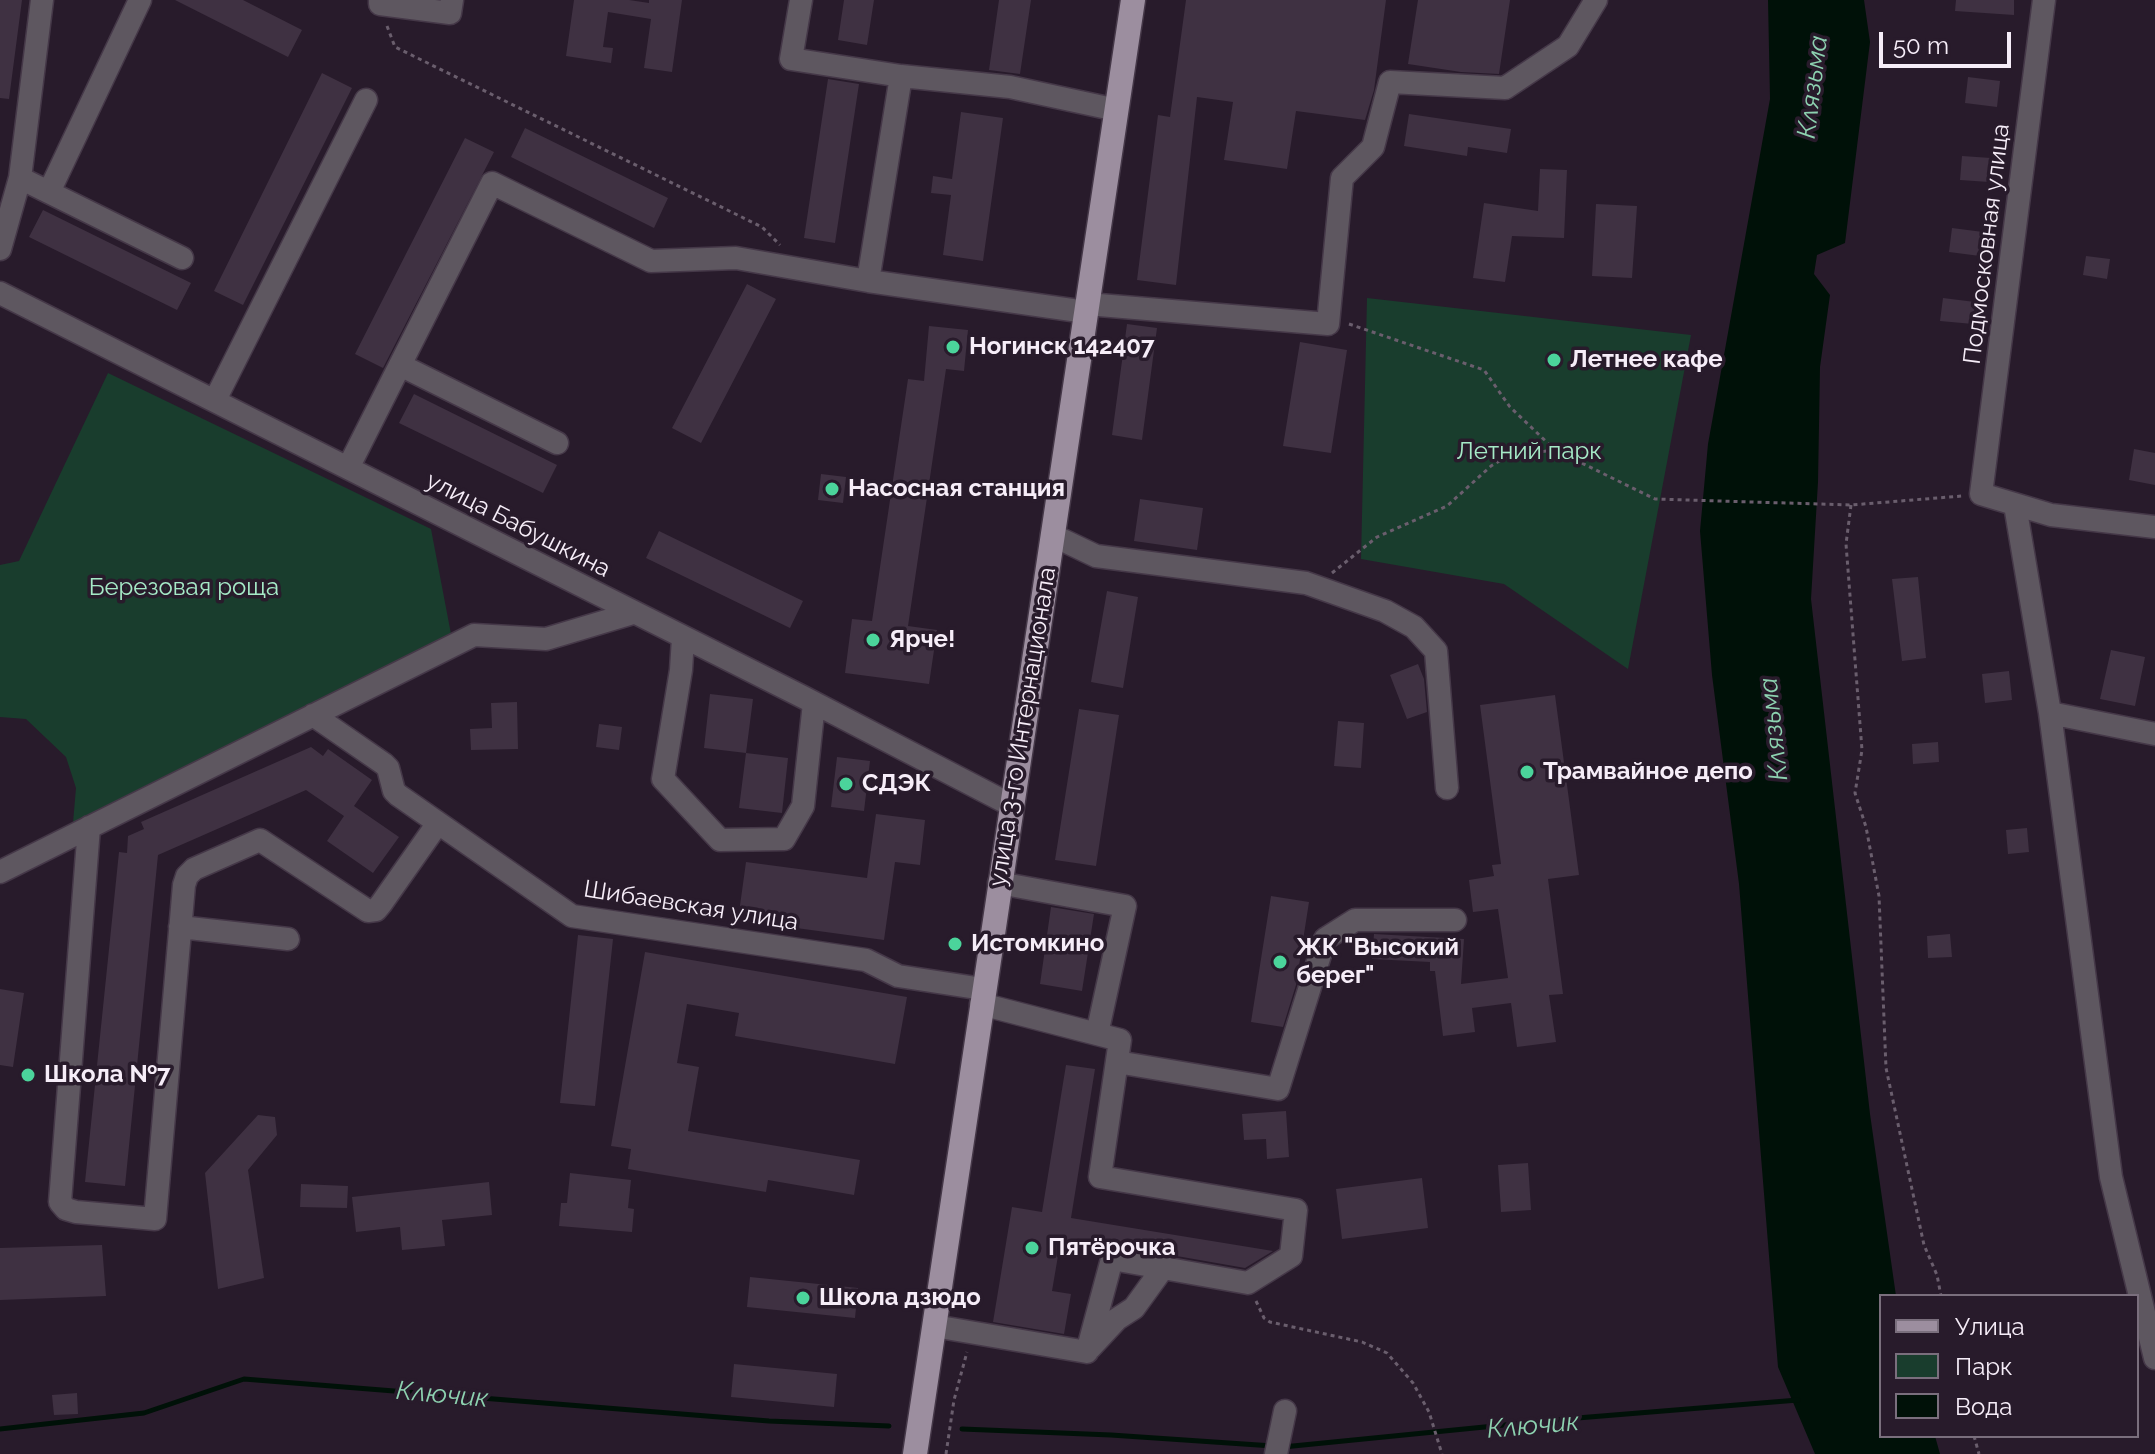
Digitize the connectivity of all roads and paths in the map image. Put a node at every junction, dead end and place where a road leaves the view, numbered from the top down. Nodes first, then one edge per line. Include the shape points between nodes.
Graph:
1 (42, 0) edge
2 (140, 0) edge
3 (452, 0) edge
4 (801, 0) edge
5 (1133, 0) edge
6 (1596, 0) edge
7 (2044, 0) edge
8 (380, 2) edge
9 (901, 76) junction
10 (366, 100) dead end
11 (1117, 110) junction
12 (20, 178) junction
13 (49, 192) junction
14 (0, 249) edge
15 (182, 258) dead end
16 (805, 270) junction
17 (868, 281) junction
18 (0, 293) edge
19 (1086, 308) junction
20 (1328, 321) junction
21 (400, 365) junction
22 (215, 400) junction
23 (557, 443) dead end
24 (1555, 450) junction
25 (348, 468) junction
26 (1981, 494) junction
27 (1851, 505) junction
28 (2015, 505) junction
29 (2155, 527) edge
30 (1052, 535) junction
31 (1306, 583) junction
32 (633, 613) junction
33 (683, 638) junction
34 (814, 703) junction
35 (2050, 713) junction
36 (313, 715) junction
37 (2155, 734) edge
38 (1447, 788) dead end
39 (1011, 805) junction
40 (438, 823) junction
41 (89, 827) junction
42 (0, 872) edge
43 (999, 883) junction
44 (1455, 920) dead end
45 (180, 927) junction
46 (288, 939) dead end
47 (982, 996) junction
48 (1097, 1034) junction
49 (1117, 1062) junction
50 (1163, 1268) junction
51 (1248, 1283) junction
52 (1941, 1294) edge
53 (934, 1326) junction
54 (973, 1332) junction
55 (1087, 1352) junction
56 (2155, 1358) edge
57 (1285, 1411) dead end
58 (915, 1454) edge
59 (946, 1454) edge
60 (1276, 1454) edge
61 (1442, 1454) edge

1 - 12 street
2 - 13 street
3 - 8 street via 450,13
4 - 9 street via 791,59
5 - 11 main road, улица 3-го Интернационала
6 - 20 street via 1568,46 1505,88 1390,82 1373,147 1342,178
7 - 26 street, Подмосковная улица
8 - 16 path via 395,47 762,227
9 - 11 street via 1010,87
9 - 17 street
10 - 22 street
11 - 19 main road, улица 3-го Интернационала
12 - 13 street
12 - 14 street
13 - 15 street
16 - 17 street
16 - 21 street via 736,258 651,261 492,183
17 - 19 street
18 - 22 street, улица Бабушкина
19 - 20 street
19 - 30 main road, улица 3-го Интернационала
20 - 24 path via 1484,370 1510,407
21 - 23 street
21 - 25 street
22 - 25 street, улица Бабушкина
24 - 27 path via 1655,499
24 - 31 path via 1508,456 1447,506 1377,537 1329,576
25 - 32 street, улица Бабушкина
26 - 27 path
26 - 28 street
27 - 52 path via 1846,544 1862,750 1855,793 1879,896 1886,1068 1924,1245
28 - 29 street via 2051,515
28 - 35 street
30 - 31 street via 1096,556
30 - 39 main road, улица 3-го Интернационала
31 - 38 street via 1385,611 1414,627 1436,651
32 - 33 street, улица Бабушкина
32 - 36 street via 546,639 474,635
33 - 34 street, улица Бабушкина
33 - 34 street via 663,779 720,840 784,839 803,806
34 - 39 street, улица Бабушкина
35 - 37 street
35 - 56 street via 2111,1177
36 - 40 street, Шибаевская улица via 384,764 394,791
36 - 41 street
39 - 43 main road, улица 3-го Интернационала
40 - 45 street via 376,910 362,908 260,840 187,876
40 - 47 street, Шибаевская улица via 572,916 866,960 898,976
41 - 42 street
41 - 45 street via 59,1194 66,1209 155,1219
43 - 47 main road, улица 3-го Интернационала
43 - 48 street via 1125,906
44 - 49 street via 1355,920 1325,939 1278,1089
45 - 46 street
47 - 48 street, Шибаевская улица
47 - 53 main road, улица 3-го Интернационала
48 - 49 street via 1120,1040
49 - 51 street via 1100,1177 1296,1210 1291,1256
50 - 51 street
50 - 55 street via 1134,1308
50 - 55 street via 1112,1259
51 - 61 path via 1270,1322 1362,1342 1387,1353 1429,1412
53 - 54 street
53 - 58 main road, улица 3-го Интернационала
54 - 55 street
54 - 59 path
57 - 60 street

